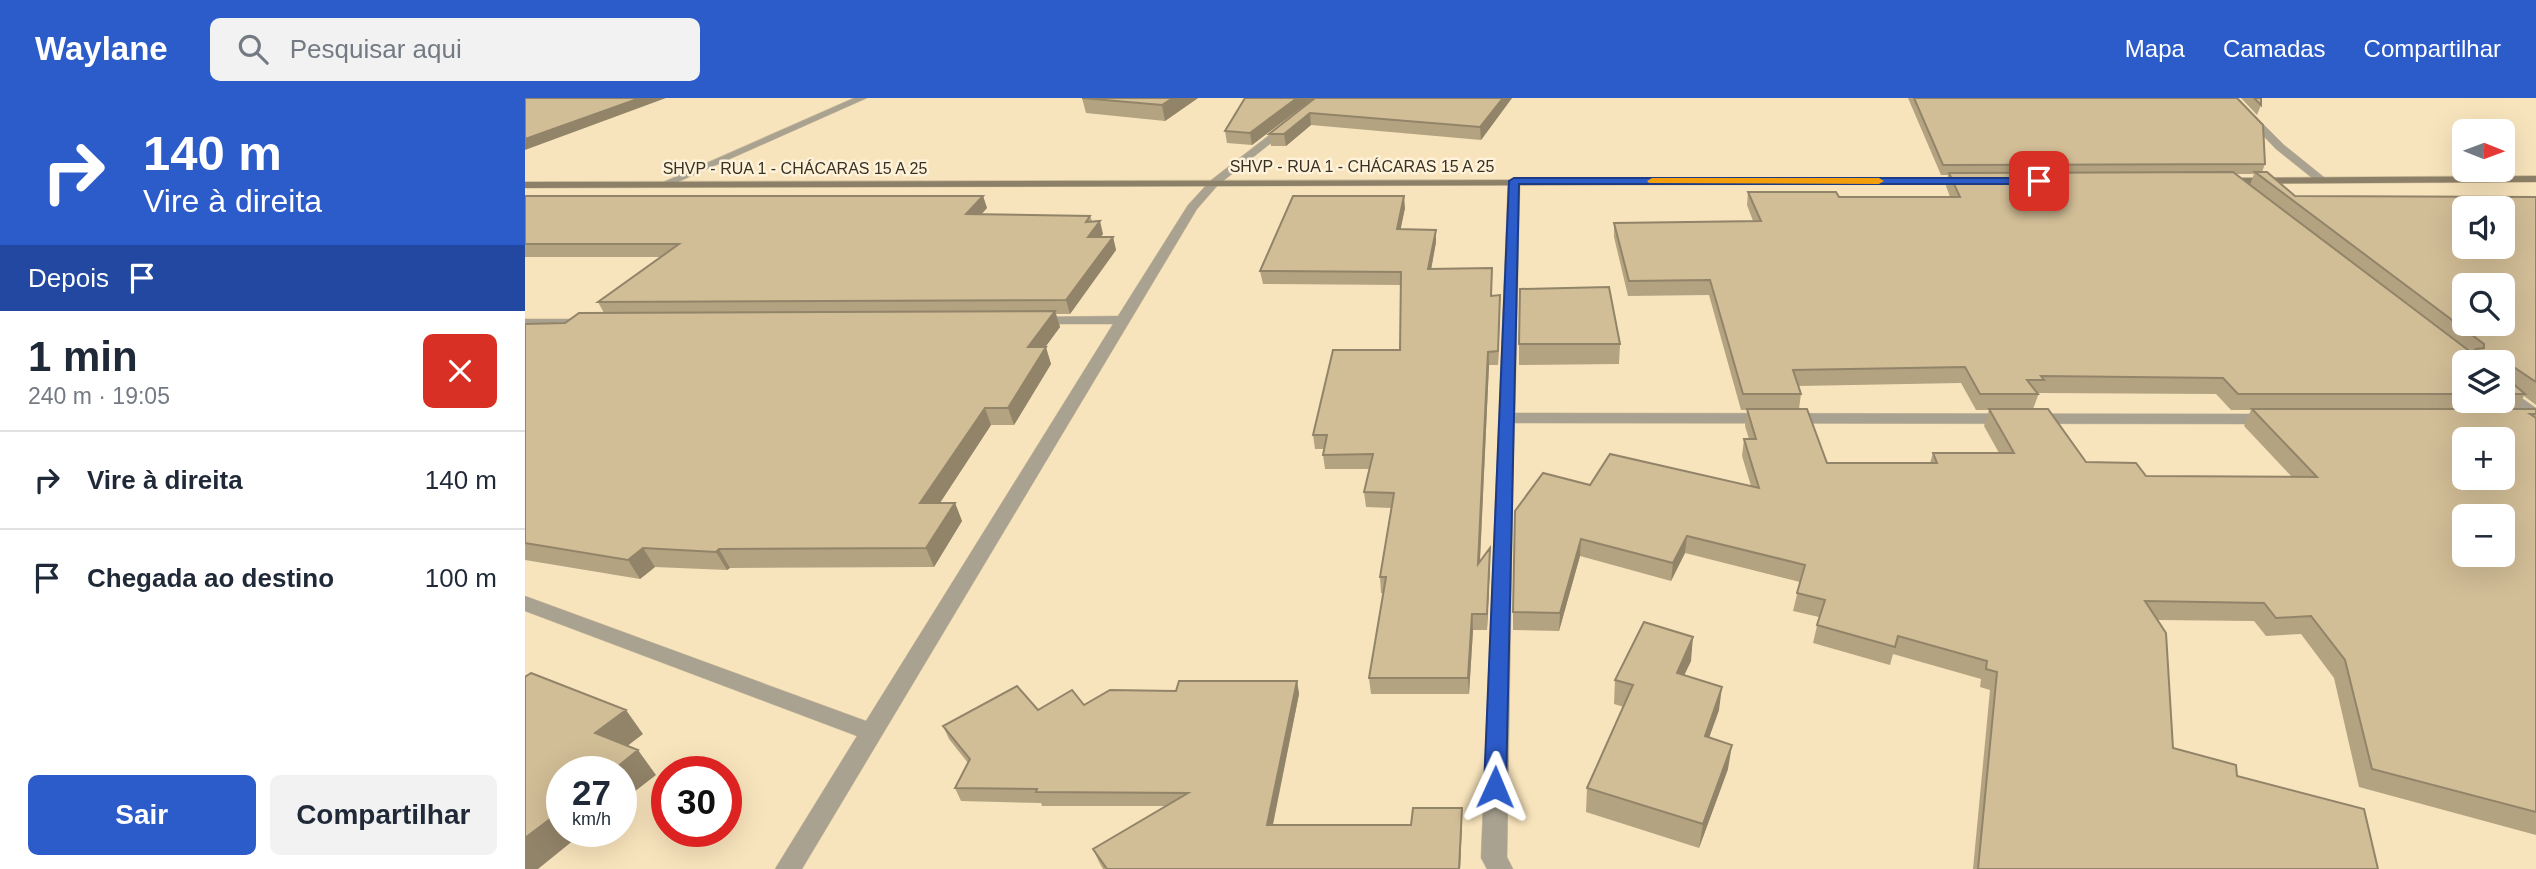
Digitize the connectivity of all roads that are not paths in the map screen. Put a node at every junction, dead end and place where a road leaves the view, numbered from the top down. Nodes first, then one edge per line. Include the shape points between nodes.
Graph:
1 (862, 98) edge
2 (1322, 98) edge
3 (2232, 98) edge
4 (2536, 179) edge
5 (2321, 180) junction
6 (1514, 181) junction
7 (1984, 181) edge
8 (2205, 181) edge
9 (2233, 181) junction
10 (1214, 183) junction
11 (666, 184) junction
12 (525, 185) edge
13 (2254, 198) edge
14 (1025, 320) edge
15 (1122, 320) junction
16 (525, 323) edge
17 (608, 323) edge
18 (2515, 400) edge
19 (2536, 417) edge
20 (1506, 418) junction
21 (2508, 418) edge
22 (2287, 419) edge
23 (525, 603) edge
24 (871, 732) junction
25 (788, 869) edge
26 (1500, 869) edge

1 - 11 street
2 - 10 street
3 - 5 street via 2280,147
4 - 5 street
5 - 9 street
6 - 7 street, SHVP - RUA 1 - CHÁCARAS 15 A 25
6 - 10 street, SHVP - RUA 1 - CHÁCARAS 15 A 25
6 - 20 street
8 - 9 street
9 - 13 street
10 - 11 street, SHVP - RUA 1 - CHÁCARAS 15 A 25
10 - 15 street via 1192,207
11 - 12 street, SHVP - RUA 1 - CHÁCARAS 15 A 25
14 - 15 street
15 - 24 street
16 - 17 street
18 - 19 street
19 - 21 street
20 - 22 street
20 - 26 street via 1495,779 1495,858
23 - 24 street
24 - 25 street

